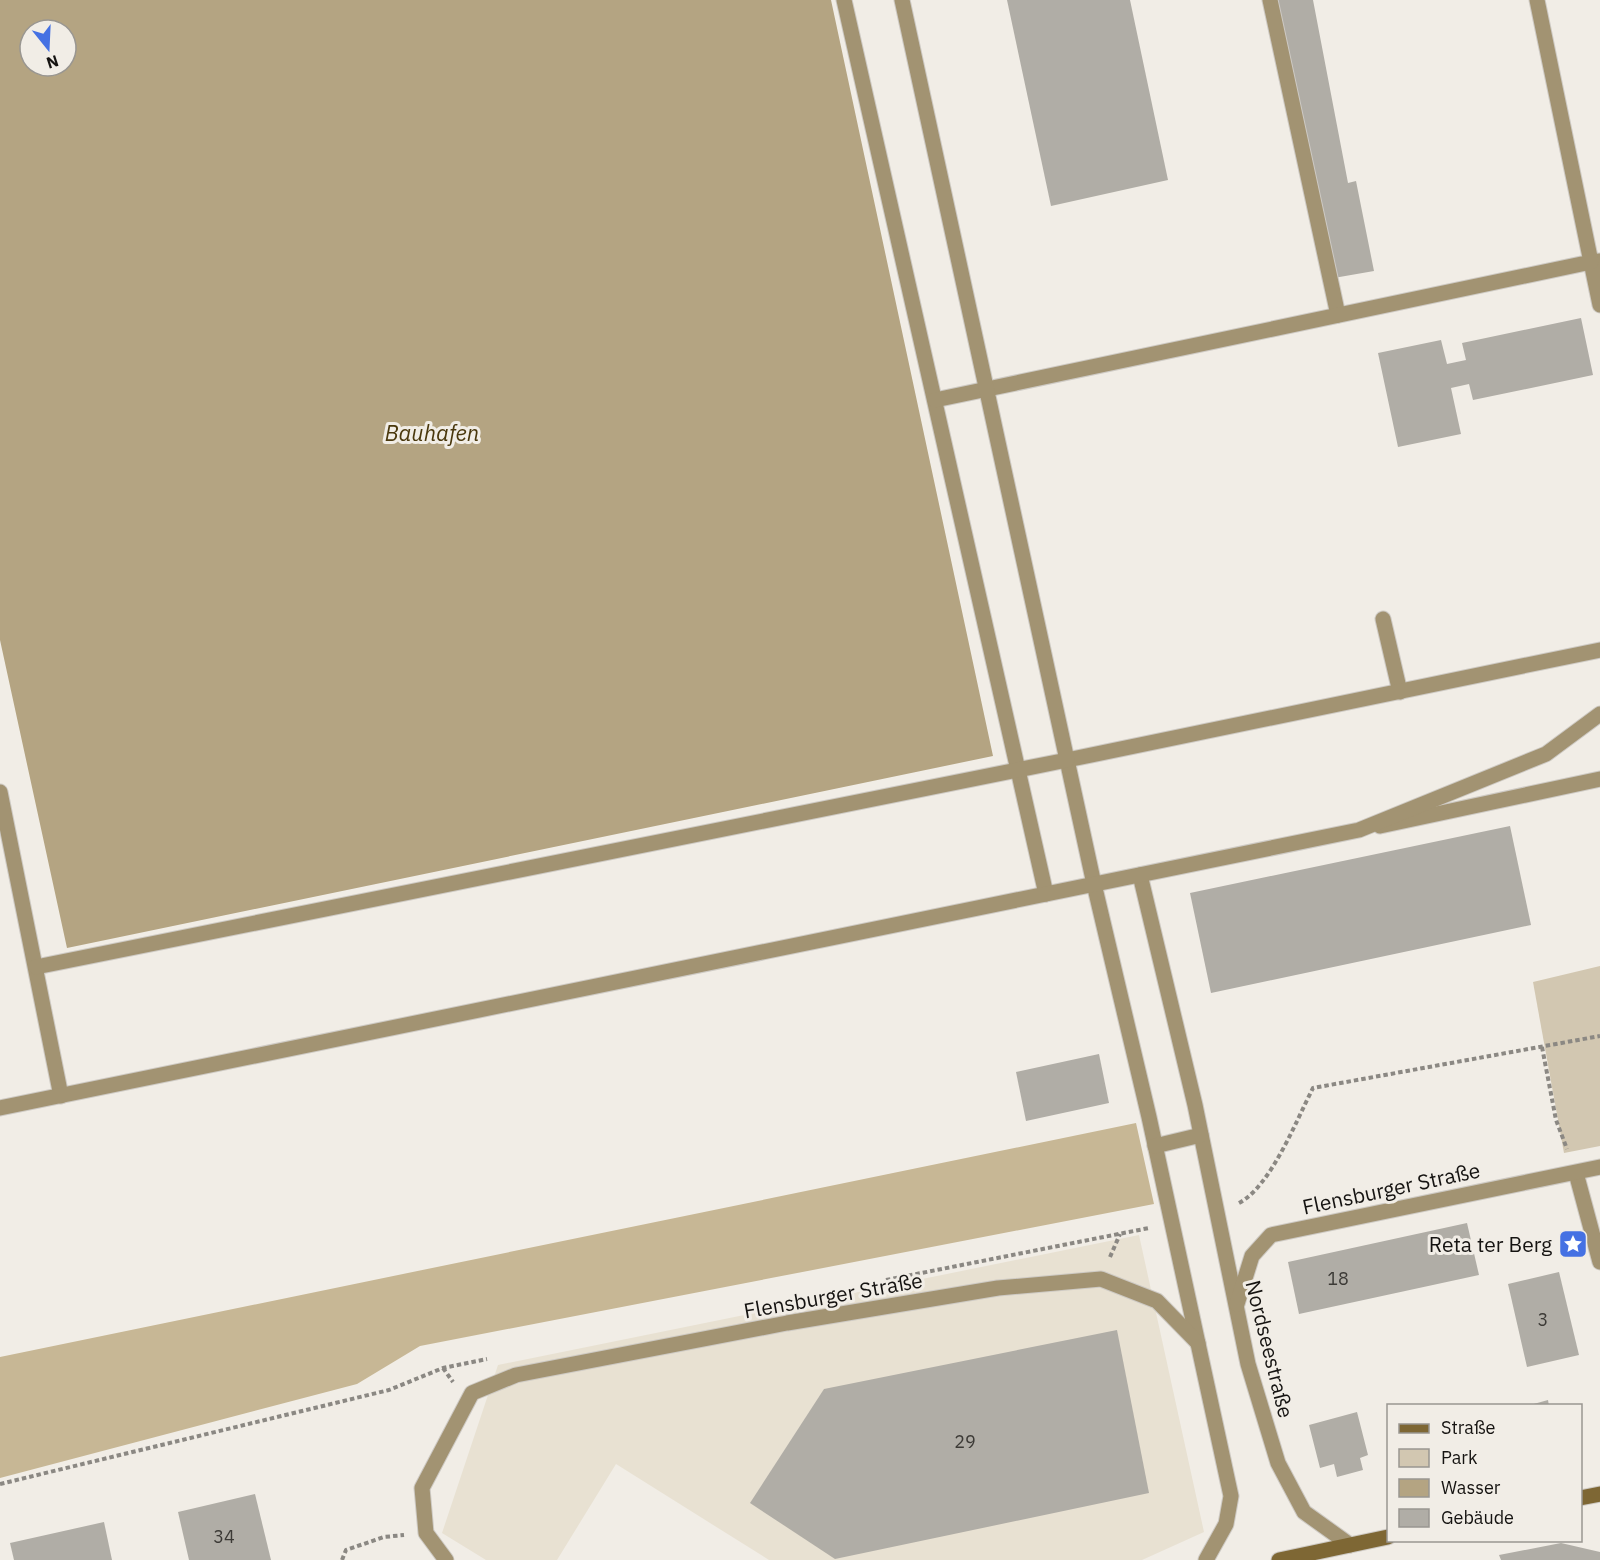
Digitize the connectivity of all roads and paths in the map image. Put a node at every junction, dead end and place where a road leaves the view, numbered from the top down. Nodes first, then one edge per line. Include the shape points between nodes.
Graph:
1 (844, 0) edge
2 (902, 0) edge
3 (1270, 0) edge
4 (1537, 0) edge
5 (1596, 261) edge
6 (1600, 305) edge
7 (1338, 315) junction
8 (987, 389) junction
9 (934, 400) junction
10 (1383, 619) dead end
11 (1600, 650) edge
12 (1400, 692) junction
13 (1600, 714) edge
14 (1067, 760) junction
15 (1018, 770) junction
16 (1600, 779) edge
17 (0, 792) edge
18 (1359, 830) junction
19 (1140, 875) junction
20 (1094, 884) junction
21 (1046, 894) junction
22 (36, 967) junction
23 (1600, 1036) edge
24 (1542, 1047) junction
25 (61, 1096) junction
26 (0, 1108) edge
27 (1201, 1135) junction
28 (1155, 1146) junction
29 (1600, 1167) edge
30 (1576, 1173) junction
31 (1218, 1215) junction
32 (1172, 1223) junction
33 (1121, 1233) dead end
34 (1600, 1262) edge
35 (1237, 1307) junction
36 (1197, 1343) junction
37 (443, 1368) dead end
38 (0, 1484) edge
39 (1600, 1494) edge
40 (1582, 1498) edge
41 (426, 1533) junction
42 (1387, 1537) edge
43 (1350, 1545) junction
44 (342, 1560) edge
45 (446, 1560) edge
46 (1206, 1560) edge
47 (1279, 1560) edge

1 - 9 street
2 - 8 street
3 - 7 street
4 - 5 street
5 - 6 street
5 - 7 street
7 - 8 street
8 - 9 street
8 - 14 street
9 - 15 street
10 - 12 street
11 - 12 street
12 - 14 street
13 - 18 street via 1546,754
14 - 15 street
14 - 20 street
15 - 21 street
15 - 22 street
16 - 18 street
17 - 22 street
18 - 19 street
19 - 20 street
19 - 27 street, Nordseestraße
20 - 21 street
20 - 28 street
21 - 25 street
22 - 25 street
23 - 24 path
24 - 30 path via 1556,1120
24 - 31 path via 1314,1088 1265,1181 1250,1197
25 - 26 street
27 - 28 street
27 - 31 street, Nordseestraße
28 - 32 street
29 - 30 street, Flensburger Straße
30 - 34 street
30 - 35 street, Flensburger Straße via 1271,1235 1252,1256
31 - 35 street, Nordseestraße
32 - 33 path
32 - 36 street
35 - 43 street, Nordseestraße via 1248,1364 1278,1463 1304,1512
36 - 41 street, Flensburger Straße via 1157,1301 1101,1279 998,1287 516,1375 472,1393 466,1403 422,1488
36 - 46 street via 1231,1496 1226,1524
37 - 38 path via 390,1390
39 - 40 main road
41 - 44 path via 384,1537 346,1550
41 - 45 street
42 - 43 main road
43 - 47 main road

